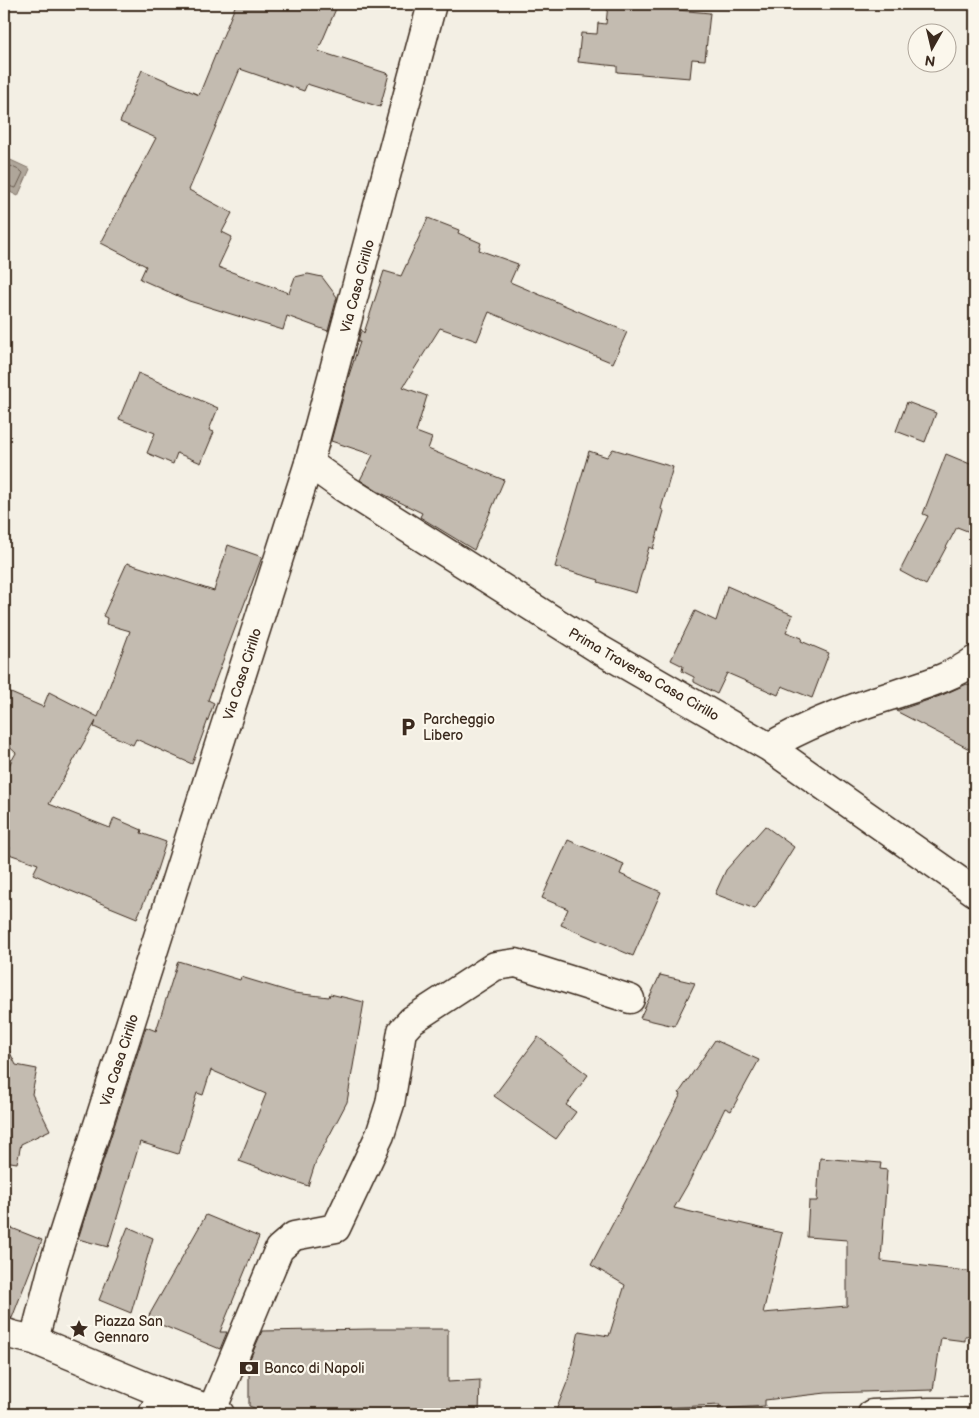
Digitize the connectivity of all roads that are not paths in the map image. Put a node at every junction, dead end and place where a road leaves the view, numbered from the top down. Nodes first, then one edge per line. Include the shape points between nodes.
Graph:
1 (432, 4) edge
2 (309, 463) junction
3 (975, 660) edge
4 (770, 747) junction
5 (975, 892) edge
6 (630, 999) dead end
7 (4, 1332) edge
8 (34, 1340) junction
9 (158, 1404) edge
10 (216, 1412) edge
11 (975, 1412) edge
12 (872, 1414) edge

1 - 2 street, Via Casa Cirillo
2 - 4 street, Prima Traversa Casa Cirillo via 352,494 597,648
2 - 8 street, Via Casa Cirillo via 60,1245
3 - 4 street via 946,678 811,724
4 - 5 street, Prima Traversa Casa Cirillo
6 - 10 street via 516,963 495,966 412,1020 402,1031 390,1104 380,1136 336,1228 294,1236 279,1249
7 - 8 street
8 - 9 street
9 - 10 street
11 - 12 street

